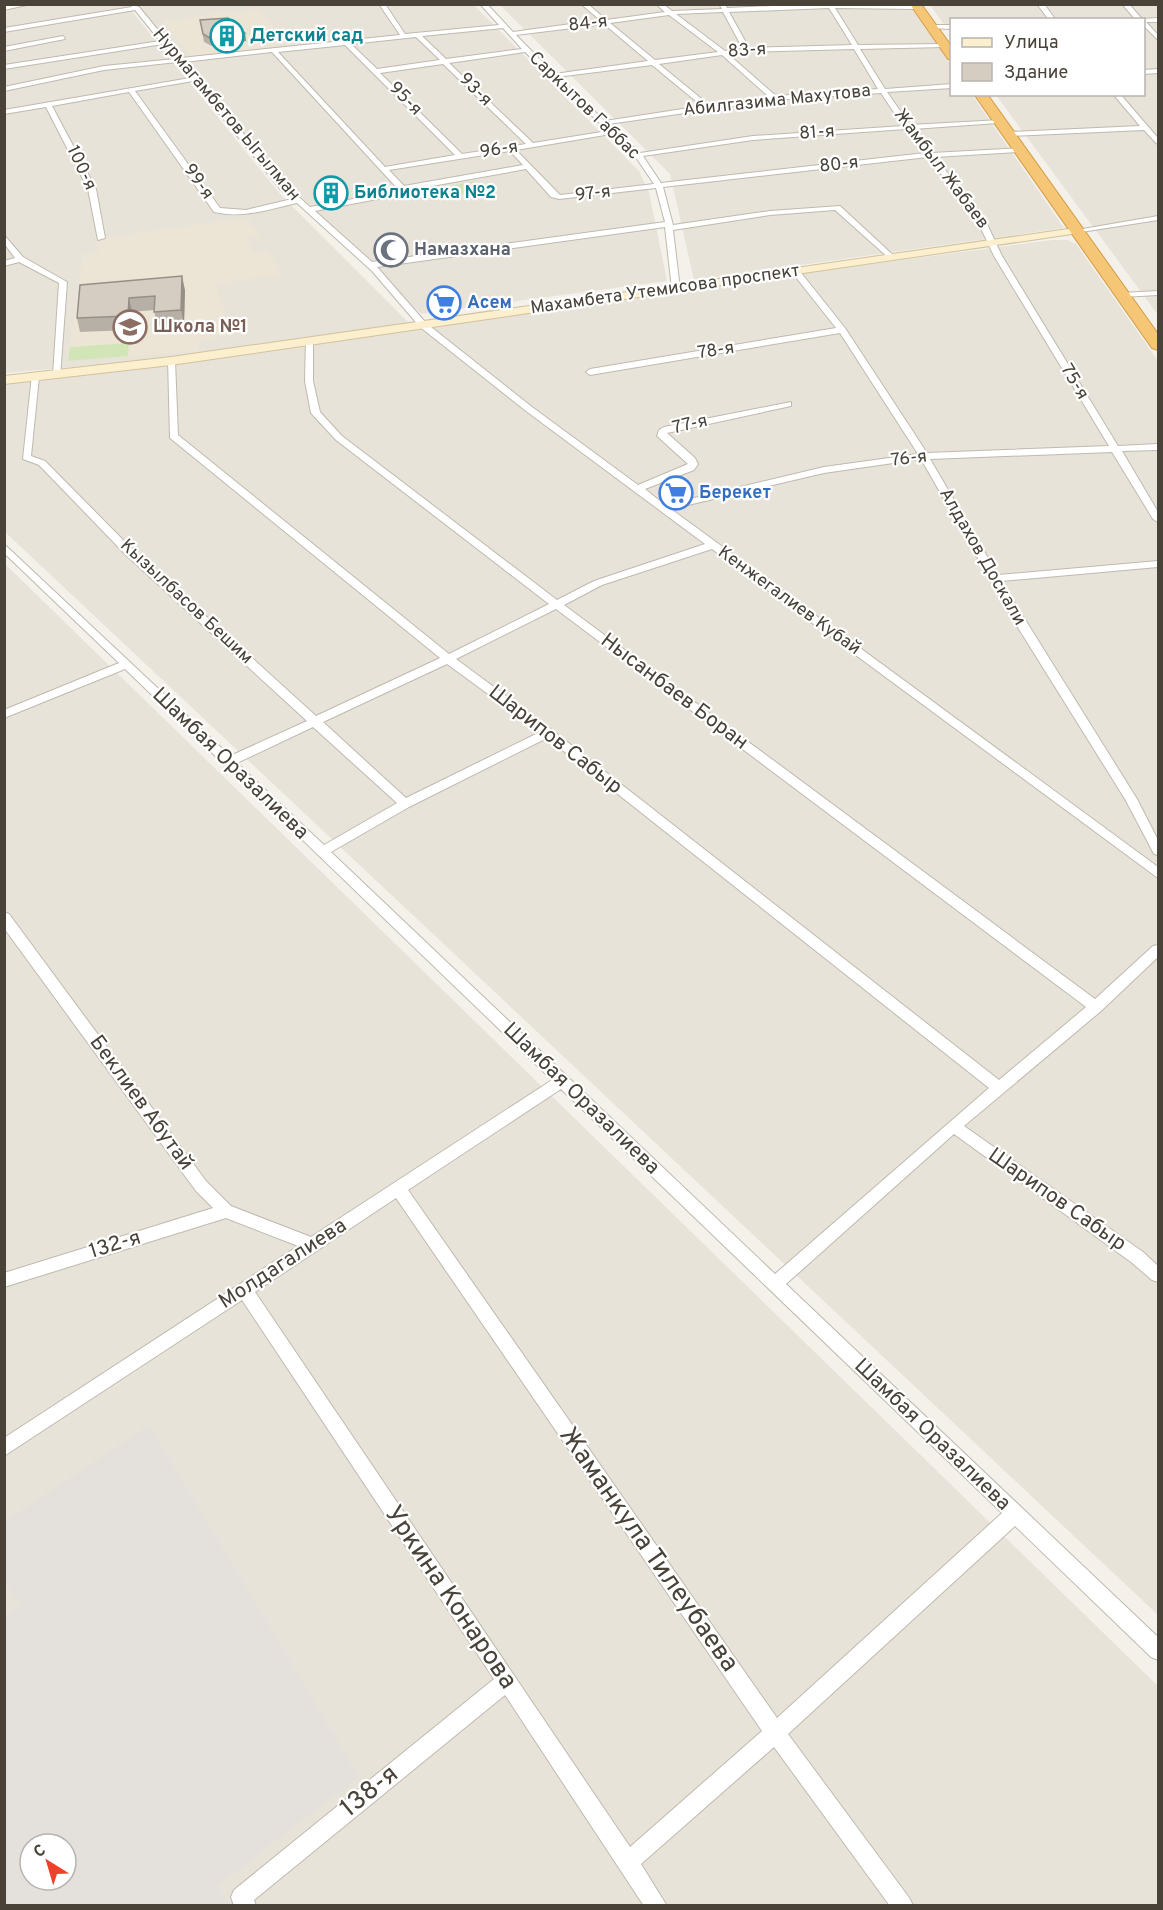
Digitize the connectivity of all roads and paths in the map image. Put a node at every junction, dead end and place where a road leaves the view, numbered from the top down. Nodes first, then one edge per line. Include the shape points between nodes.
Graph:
1 (28, 4) edge
2 (382, 4) edge
3 (483, 4) edge
4 (584, 4) edge
5 (659, 4) edge
6 (1040, 4) edge
7 (1125, 4) edge
8 (135, 6) edge
9 (830, 6) edge
10 (916, 6) edge
11 (4, 8) edge
12 (724, 8) edge
13 (669, 13) junction
14 (1051, 18) edge
15 (1139, 18) edge
16 (51, 22) junction
17 (603, 22) junction
18 (1145, 24) edge
19 (504, 26) junction
20 (930, 27) junction
21 (950, 27) edge
22 (4, 30) edge
23 (511, 34) junction
24 (418, 36) junction
25 (405, 37) junction
26 (63, 38) junction
27 (1158, 38) edge
28 (164, 42) junction
29 (347, 43) junction
30 (853, 47) junction
31 (4, 49) edge
32 (526, 50) junction
33 (747, 50) junction
34 (948, 50) edge
35 (274, 51) junction
36 (723, 53) junction
37 (80, 55) junction
38 (180, 62) junction
39 (444, 62) junction
40 (653, 62) junction
41 (4, 67) edge
42 (378, 71) junction
43 (552, 76) junction
44 (194, 79) junction
45 (950, 86) edge
46 (4, 89) edge
47 (130, 89) junction
48 (882, 90) junction
49 (981, 96) edge
50 (1118, 96) edge
51 (774, 98) junction
52 (47, 104) junction
53 (707, 107) junction
54 (4, 112) edge
55 (998, 121) junction
56 (603, 123) junction
57 (907, 127) junction
58 (1146, 128) junction
59 (613, 132) junction
60 (1008, 134) junction
61 (1158, 142) edge
62 (531, 145) junction
63 (511, 148) junction
64 (1019, 150) junction
65 (638, 154) junction
66 (930, 155) junction
67 (460, 156) junction
68 (526, 167) junction
69 (384, 169) junction
70 (660, 188) junction
71 (402, 189) junction
72 (296, 201) junction
73 (309, 210) junction
74 (1158, 218) edge
75 (1124, 223) junction
76 (669, 226) junction
77 (1158, 227) edge
78 (1075, 231) junction
79 (4, 237) edge
80 (101, 238) dead end
81 (994, 242) junction
82 (891, 258) junction
83 (20, 259) junction
84 (4, 264) edge
85 (371, 265) junction
86 (795, 271) junction
87 (676, 289) junction
88 (1158, 293) edge
89 (1122, 295) junction
90 (423, 325) junction
91 (842, 330) junction
92 (309, 341) junction
93 (1158, 345) edge
94 (171, 361) junction
95 (590, 372) dead end
96 (57, 375) junction
97 (35, 377) junction
98 (4, 380) edge
99 (789, 404) dead end
100 (1158, 447) edge
101 (1114, 449) junction
102 (924, 456) junction
103 (637, 489) junction
104 (663, 508) junction
105 (1158, 519) edge
106 (713, 545) junction
107 (4, 547) edge
108 (1158, 564) edge
109 (994, 579) junction
110 (555, 603) junction
111 (448, 658) junction
112 (126, 664) junction
113 (4, 714) edge
114 (315, 720) junction
115 (548, 733) junction
116 (228, 762) junction
117 (405, 804) junction
118 (1158, 851) edge
119 (321, 852) junction
120 (1158, 873) edge
121 (4, 917) edge
122 (1158, 950) edge
123 (1096, 1007) junction
124 (562, 1081) junction
125 (999, 1088) junction
126 (953, 1126) junction
127 (399, 1190) junction
128 (226, 1211) junction
129 (312, 1245) junction
130 (1158, 1275) edge
131 (4, 1280) edge
132 (774, 1285) junction
133 (244, 1289) junction
134 (4, 1448) edge
135 (1015, 1514) junction
136 (1158, 1650) edge
137 (506, 1682) junction
138 (775, 1733) junction
139 (628, 1862) junction
140 (246, 1905) edge
141 (657, 1905) edge
142 (903, 1905) edge

1 - 11 street
2 - 25 street
3 - 19 street, Саркытов Габбас
4 - 17 street
5 - 13 street
6 - 14 street
7 - 15 street
8 - 16 street
8 - 28 street, Нурмагамбетов Ыгылман
9 - 10 street, 84-я
9 - 12 street, 84-я
9 - 30 street, Жамбыл Жабаев
10 - 20 highway
12 - 13 street, 84-я
12 - 33 street
13 - 17 street, 84-я
13 - 36 street
16 - 22 street
16 - 26 street
17 - 23 street, 84-я
17 - 40 street
18 - 27 street
19 - 23 street, Саркытов Габбас
19 - 24 street
20 - 21 street
20 - 34 highway
23 - 32 street, Саркытов Габбас
24 - 25 street
24 - 39 street, 93-я
25 - 29 street
26 - 31 street
26 - 37 street
28 - 37 street
28 - 38 street, Нурмагамбетов Ыгылман
29 - 35 street
29 - 42 street, 95-я
30 - 33 street, 83-я
30 - 34 street, 83-я
30 - 48 street, Жамбыл Жабаев
32 - 39 street
32 - 43 street, Саркытов Габбас
33 - 36 street, 83-я
35 - 38 street
35 - 69 street
36 - 40 street, 83-я
36 - 51 street
37 - 41 street
38 - 44 street, Нурмагамбетов Ыгылман
38 - 46 street via 104,68
39 - 42 street
39 - 62 street, 93-я
40 - 43 street, 83-я
40 - 53 street
42 - 67 street, 95-я
43 - 56 street, Саркытов Габбас
44 - 47 street
44 - 72 street, Нурмагамбетов Ыгылман
45 - 48 street, Абилгазима Махутова
47 - 52 street
47 - 72 street, 99-я via 217,210 236,213
48 - 51 street, Абилгазима Махутова
48 - 57 street, Жамбыл Жабаев
49 - 55 highway
50 - 58 street
51 - 53 street, Абилгазима Махутова
52 - 54 street
52 - 80 street, 100-я via 92,189
53 - 56 street, Абилгазима Махутова
55 - 57 street, 81-я
55 - 60 highway
56 - 59 street, Саркытов Габбас
57 - 65 street, 81-я via 753,138
57 - 66 street, Жамбыл Жабаев
58 - 60 street
58 - 61 street
59 - 62 street, 96-я
59 - 65 street, Саркытов Габбас
60 - 64 highway
62 - 63 street, 96-я
63 - 67 street, 96-я
63 - 68 street, 97-я
64 - 66 street, 80-я
64 - 78 highway
65 - 70 street, Саркытов Габбас
66 - 70 street, 80-я
66 - 81 street, Жамбыл Жабаев via 989,230
67 - 69 street, 96-я
68 - 70 street, 97-я via 560,197
68 - 71 street
69 - 71 street
70 - 76 street, Саркытов Габбас
71 - 73 street
72 - 73 street, Нурмагамбетов Ыгылман
73 - 85 street, Нурмагамбетов Ыгылман
74 - 75 street
75 - 77 street
75 - 78 street
76 - 82 street via 837,208
76 - 85 street
76 - 87 street, Саркытов Габбас
78 - 81 street, Махамбета Утемисова проспект
78 - 89 highway
79 - 83 street
81 - 82 street, Махамбета Утемисова проспект
81 - 101 street, 75-я via 998,256
82 - 86 street, Махамбета Утемисова проспект
83 - 84 street
83 - 96 street via 63,282
85 - 90 street, Нурмагамбетов Ыгылман
86 - 87 street, Махамбета Утемисова проспект
86 - 91 street, Алдахов Доскали
87 - 90 street, Махамбета Утемисова проспект
88 - 89 street
89 - 93 highway
90 - 92 street, Махамбета Утемисова проспект
90 - 103 street, Кенжегалиев Кубай
91 - 95 street, 78-я
91 - 102 street, Алдахов Доскали
92 - 94 street, Махамбета Утемисова проспект
92 - 110 street, Нысанбаев Боран via 309,381 316,413 339,438
94 - 96 street, Махамбета Утемисова проспект
94 - 111 street, Шарипов Сабыр via 173,436
96 - 97 street, Махамбета Утемисова проспект
97 - 98 street, Махамбета Утемисова проспект
97 - 114 street, Кызылбасов Бешим via 26,457 42,463 130,553
99 - 103 street, 77-я via 667,429 662,436 693,464
100 - 101 street, 76-я
101 - 102 street, 76-я
101 - 105 street, 75-я
102 - 104 street, 76-я via 824,470
102 - 109 street, Алдахов Доскали
103 - 104 street, Кенжегалиев Кубай
104 - 106 street, Кенжегалиев Кубай
106 - 110 street via 635,569
106 - 120 street, Кенжегалиев Кубай
107 - 112 street, Шамбая Оразалиева
108 - 109 street
109 - 118 street, Алдахов Доскали via 1131,799
110 - 111 street
110 - 123 street, Нысанбаев Боран
111 - 114 street
111 - 115 street, Шарипов Сабыр
112 - 113 street
112 - 116 street, Шамбая Оразалиева
114 - 116 street
114 - 117 street, Кызылбасов Бешим
115 - 117 street
115 - 125 street, Шарипов Сабыр
116 - 119 street, Шамбая Оразалиева
117 - 119 street
119 - 124 street, Шамбая Оразалиева
121 - 128 street, Беклиев Абутай via 201,1186
122 - 123 street
123 - 125 street
124 - 127 street, Молдагалиева
124 - 132 street, Шамбая Оразалиева
125 - 126 street
126 - 130 street, Шарипов Сабыр
126 - 132 street
127 - 129 street, Молдагалиева
127 - 138 street, Жаманкула Тилеубаева
128 - 129 street, Беклиев Абутай
128 - 131 street, 132-я
129 - 133 street, Молдагалиева
132 - 135 street, Шамбая Оразалиева
133 - 134 street, Молдагалиева
133 - 137 street, Уркина Конарова
135 - 136 street, Шамбая Оразалиева
135 - 138 street
137 - 139 street, Уркина Конарова
137 - 140 street, 138-я via 241,1897
138 - 139 street
138 - 142 street, Жаманкула Тилеубаева
139 - 141 street, Уркина Конарова

